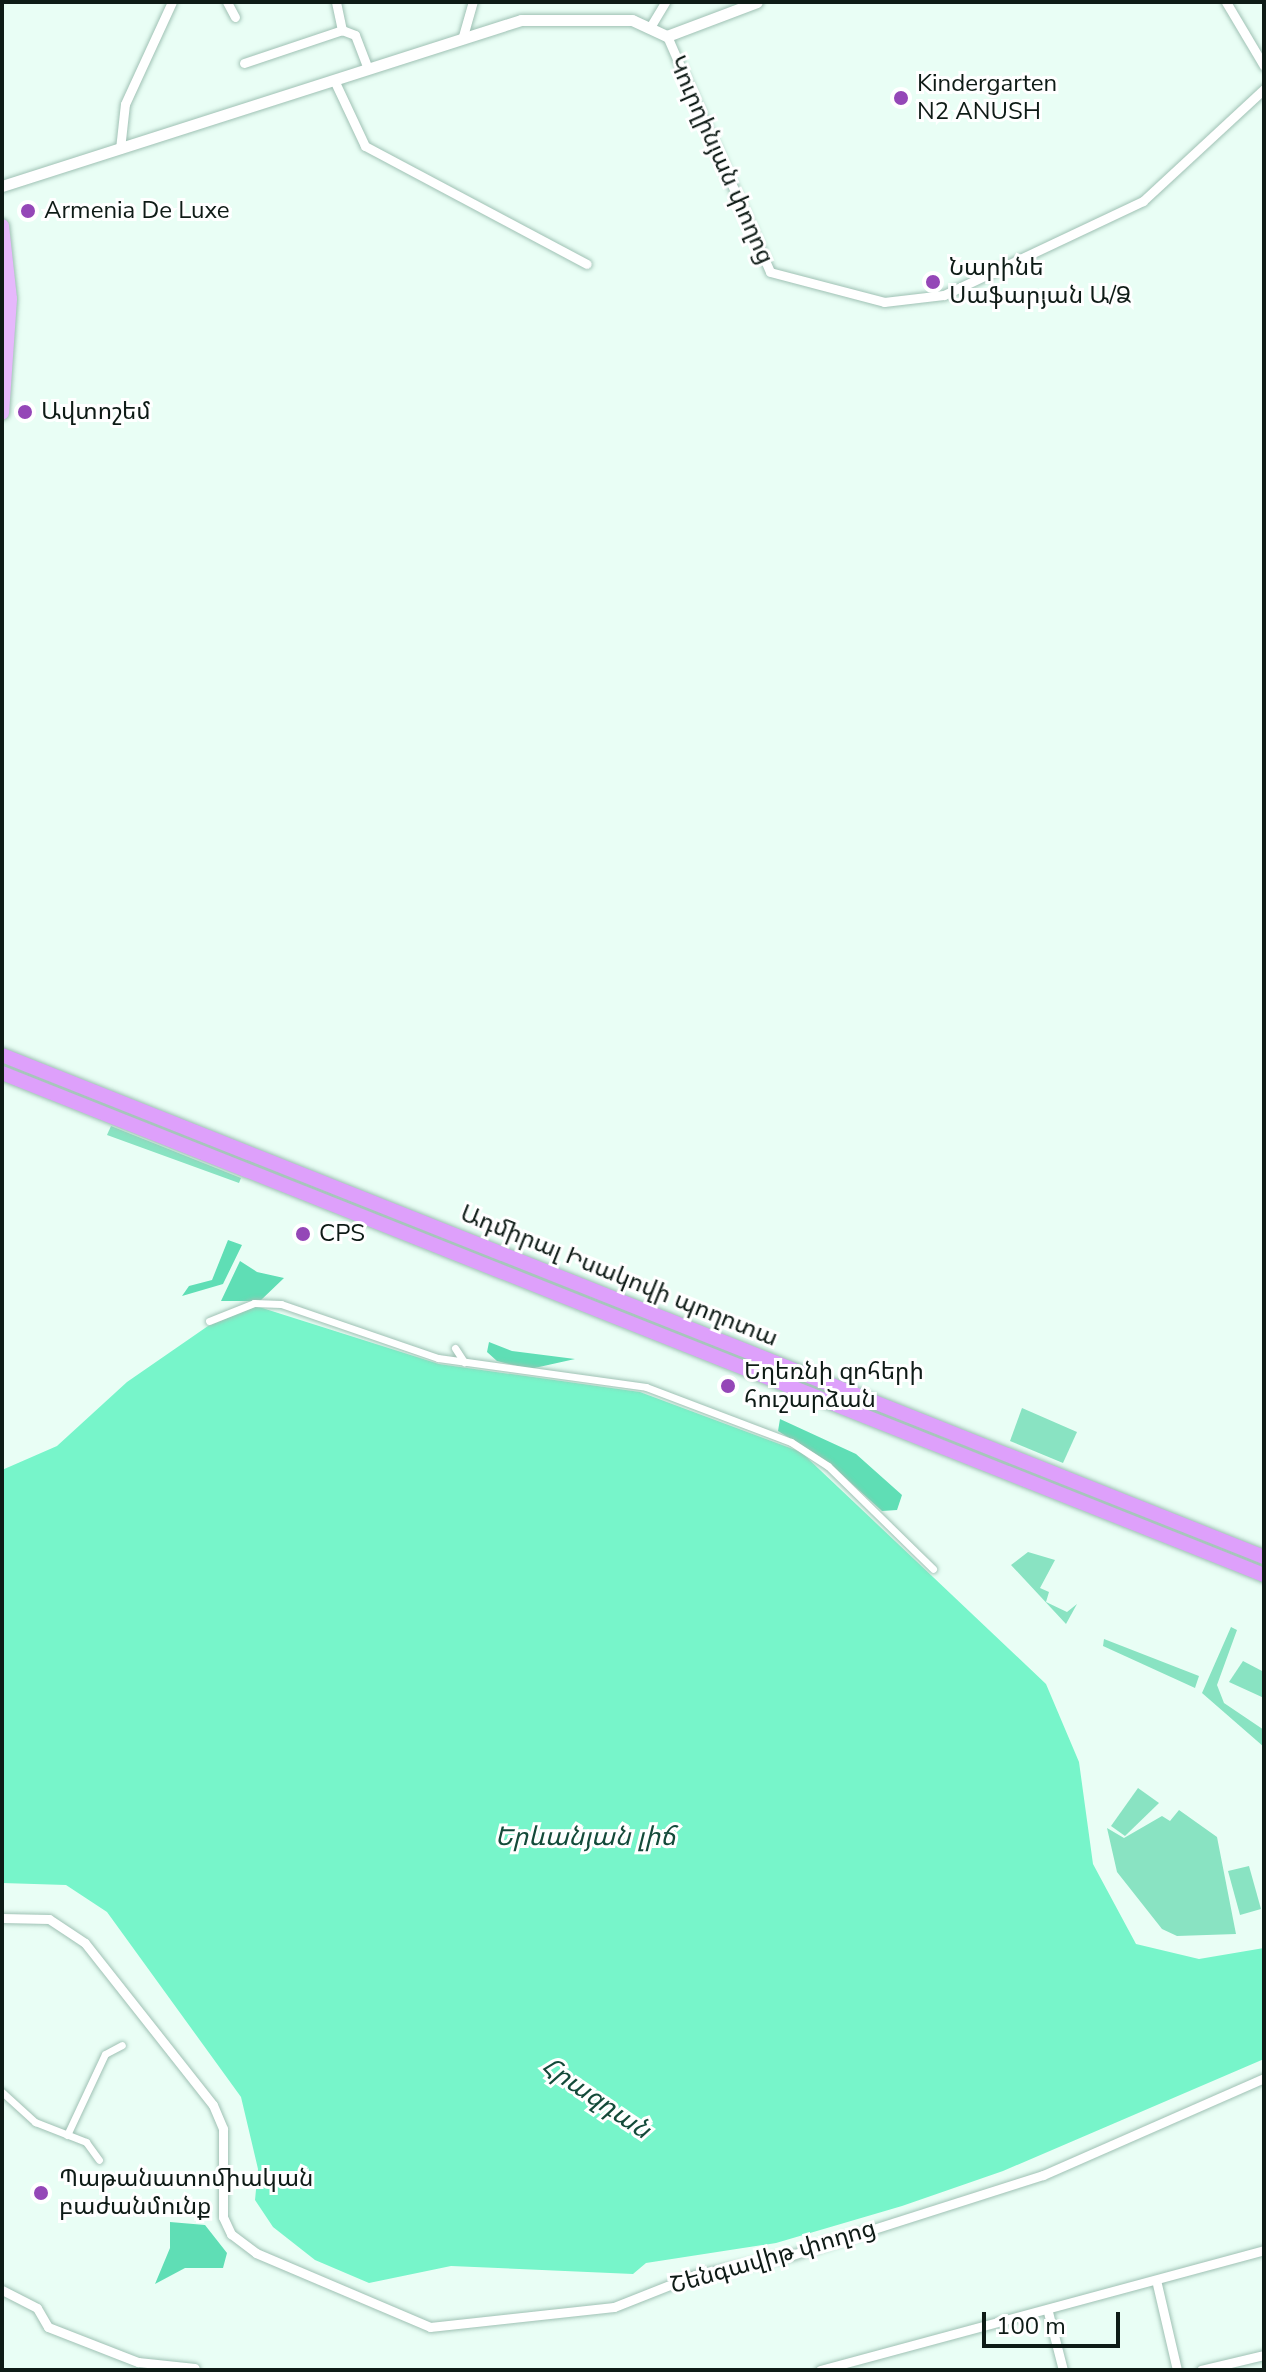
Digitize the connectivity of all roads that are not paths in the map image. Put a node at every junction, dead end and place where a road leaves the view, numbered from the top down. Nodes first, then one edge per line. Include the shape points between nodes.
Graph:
1 (172, 2) edge
2 (227, 2) edge
3 (336, 2) edge
4 (473, 2) edge
5 (665, 2) edge
6 (757, 2) edge
7 (1226, 2) edge
8 (235, 17) dead end
9 (652, 24) junction
10 (342, 30) junction
11 (463, 36) junction
12 (667, 36) junction
13 (244, 63) dead end
14 (1264, 66) edge
15 (368, 69) junction
16 (334, 80) junction
17 (1264, 89) edge
18 (120, 149) junction
19 (2, 186) edge
20 (2, 226) edge
21 (587, 264) dead end
22 (6, 330) edge
23 (2, 413) edge
24 (2, 1055) edge
25 (2, 1073) edge
26 (209, 1321) dead end
27 (455, 1348) dead end
28 (464, 1362) junction
29 (1264, 1557) edge
30 (933, 1569) dead end
31 (1264, 1575) edge
32 (2, 1918) edge
33 (122, 2045) dead end
34 (1264, 2078) edge
35 (2, 2092) edge
36 (67, 2135) junction
37 (99, 2160) dead end
38 (1264, 2250) edge
39 (1157, 2284) junction
40 (2, 2290) edge
41 (1048, 2312) junction
42 (1264, 2355) edge
43 (195, 2368) dead end
44 (820, 2370) edge
45 (1063, 2370) edge
46 (1177, 2370) edge
47 (1201, 2370) edge

1 - 18 street via 125,104
2 - 8 street
3 - 10 street
4 - 11 street
5 - 9 street
6 - 12 street
7 - 14 street
9 - 11 street via 559,15
9 - 12 street, Կուրղինյան փողոց
10 - 13 street
10 - 15 street via 355,35
11 - 15 street
12 - 17 street, Կուրղինյան փողոց via 770,272 884,302 944,295 1143,201
15 - 16 street
16 - 18 street
16 - 21 street via 365,146
18 - 19 street
20 - 22 main road
22 - 23 main road
24 - 29 highway, Ադմիրալ Իսակովի պողոտա
25 - 31 highway, Ադմիրալ Իսակովի պողոտա
26 - 28 street via 254,1303 281,1304
27 - 28 street
28 - 30 street via 646,1387 791,1442 828,1466
32 - 34 street, Շենգավիթ փողոց via 49,1919 85,1943 213,2105 223,2129 223,2217 231,2234 256,2253 430,2327 614,2307 695,2275 792,2255 1043,2175
33 - 36 street via 105,2054
35 - 36 street via 35,2122
36 - 37 street via 86,2142
38 - 39 street
39 - 41 street
39 - 46 street
40 - 43 street via 37,2308 48,2327 85,2336 138,2362
41 - 44 street
41 - 45 street
42 - 47 street

